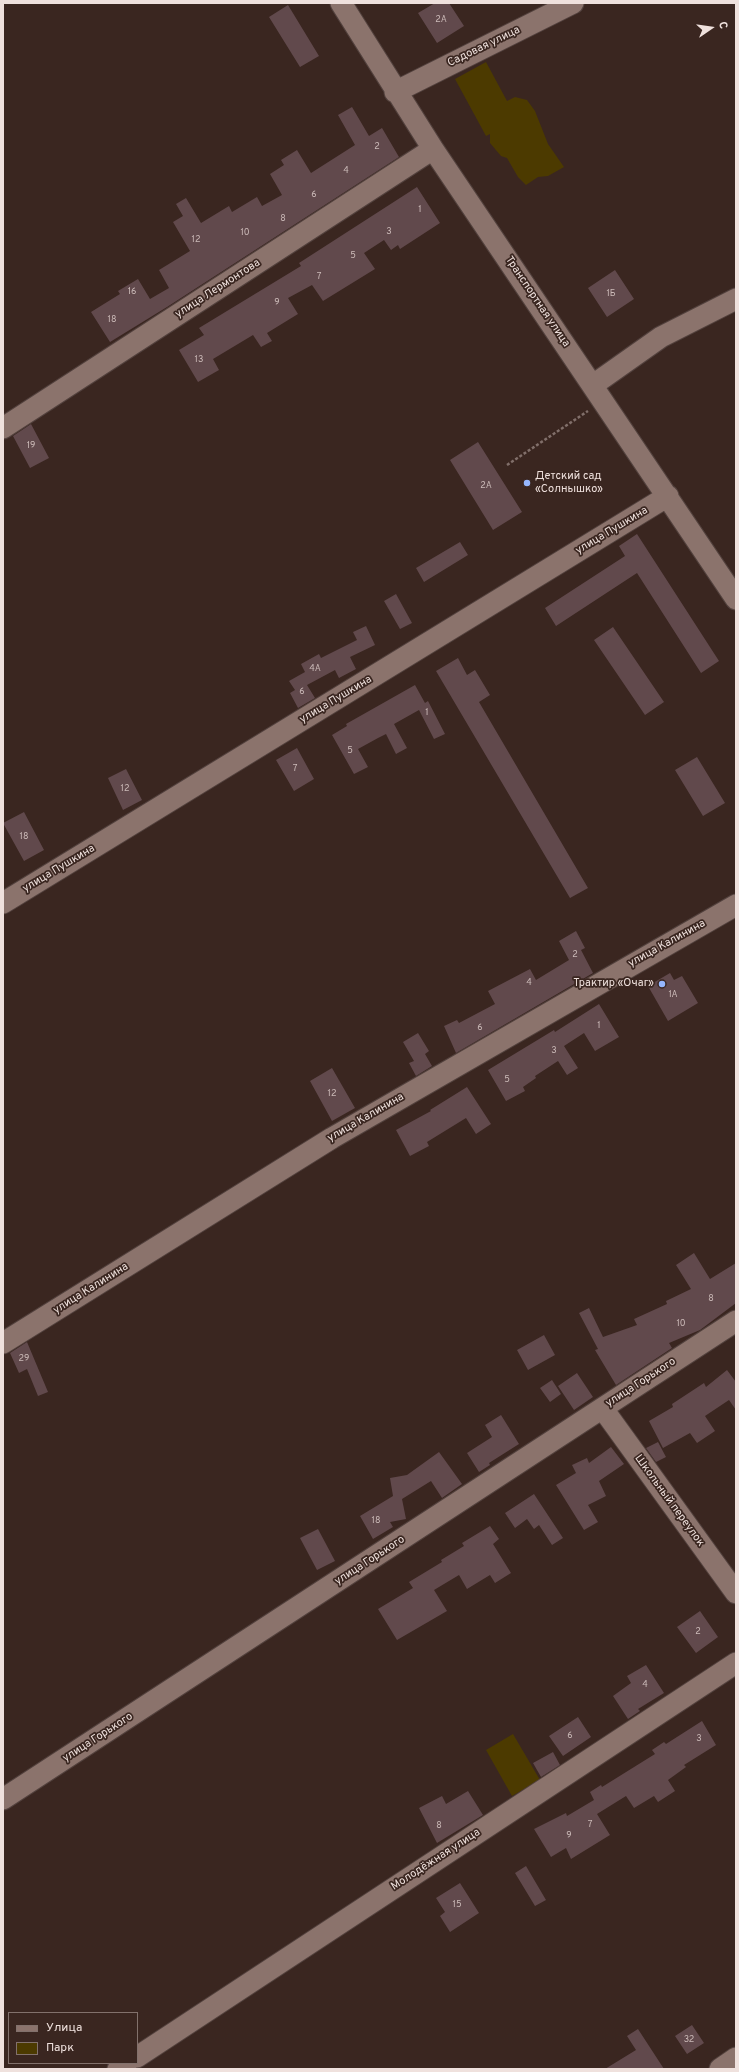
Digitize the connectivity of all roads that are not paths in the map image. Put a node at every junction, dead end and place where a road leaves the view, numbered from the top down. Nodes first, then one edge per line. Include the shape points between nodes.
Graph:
1 (341, 3) edge
2 (573, 3) edge
3 (395, 92) junction
4 (433, 149) junction
5 (736, 299) edge
6 (598, 393) junction
7 (3, 428) edge
8 (668, 496) junction
9 (736, 599) edge
10 (3, 903) edge
11 (736, 905) edge
12 (736, 1321) edge
13 (3, 1343) edge
14 (603, 1408) junction
15 (736, 1593) edge
16 (736, 1663) edge
17 (3, 1799) edge
18 (138, 2055) edge
19 (736, 2058) edge
20 (720, 2069) edge

1 - 3 street, Транспортная улица
2 - 3 street, Садовая улица
3 - 4 street, Транспортная улица
4 - 6 street, Транспортная улица
4 - 7 street, улица Лермонтова
5 - 6 street via 661,337
6 - 8 street, Транспортная улица
8 - 9 street, Транспортная улица
8 - 10 street, улица Пушкина
11 - 13 street, улица Калинина via 332,1138
12 - 14 street, улица Горького
14 - 15 street, Школьный переулок
14 - 17 street, улица Горького
16 - 18 street, Молодёжная улица
19 - 20 street

